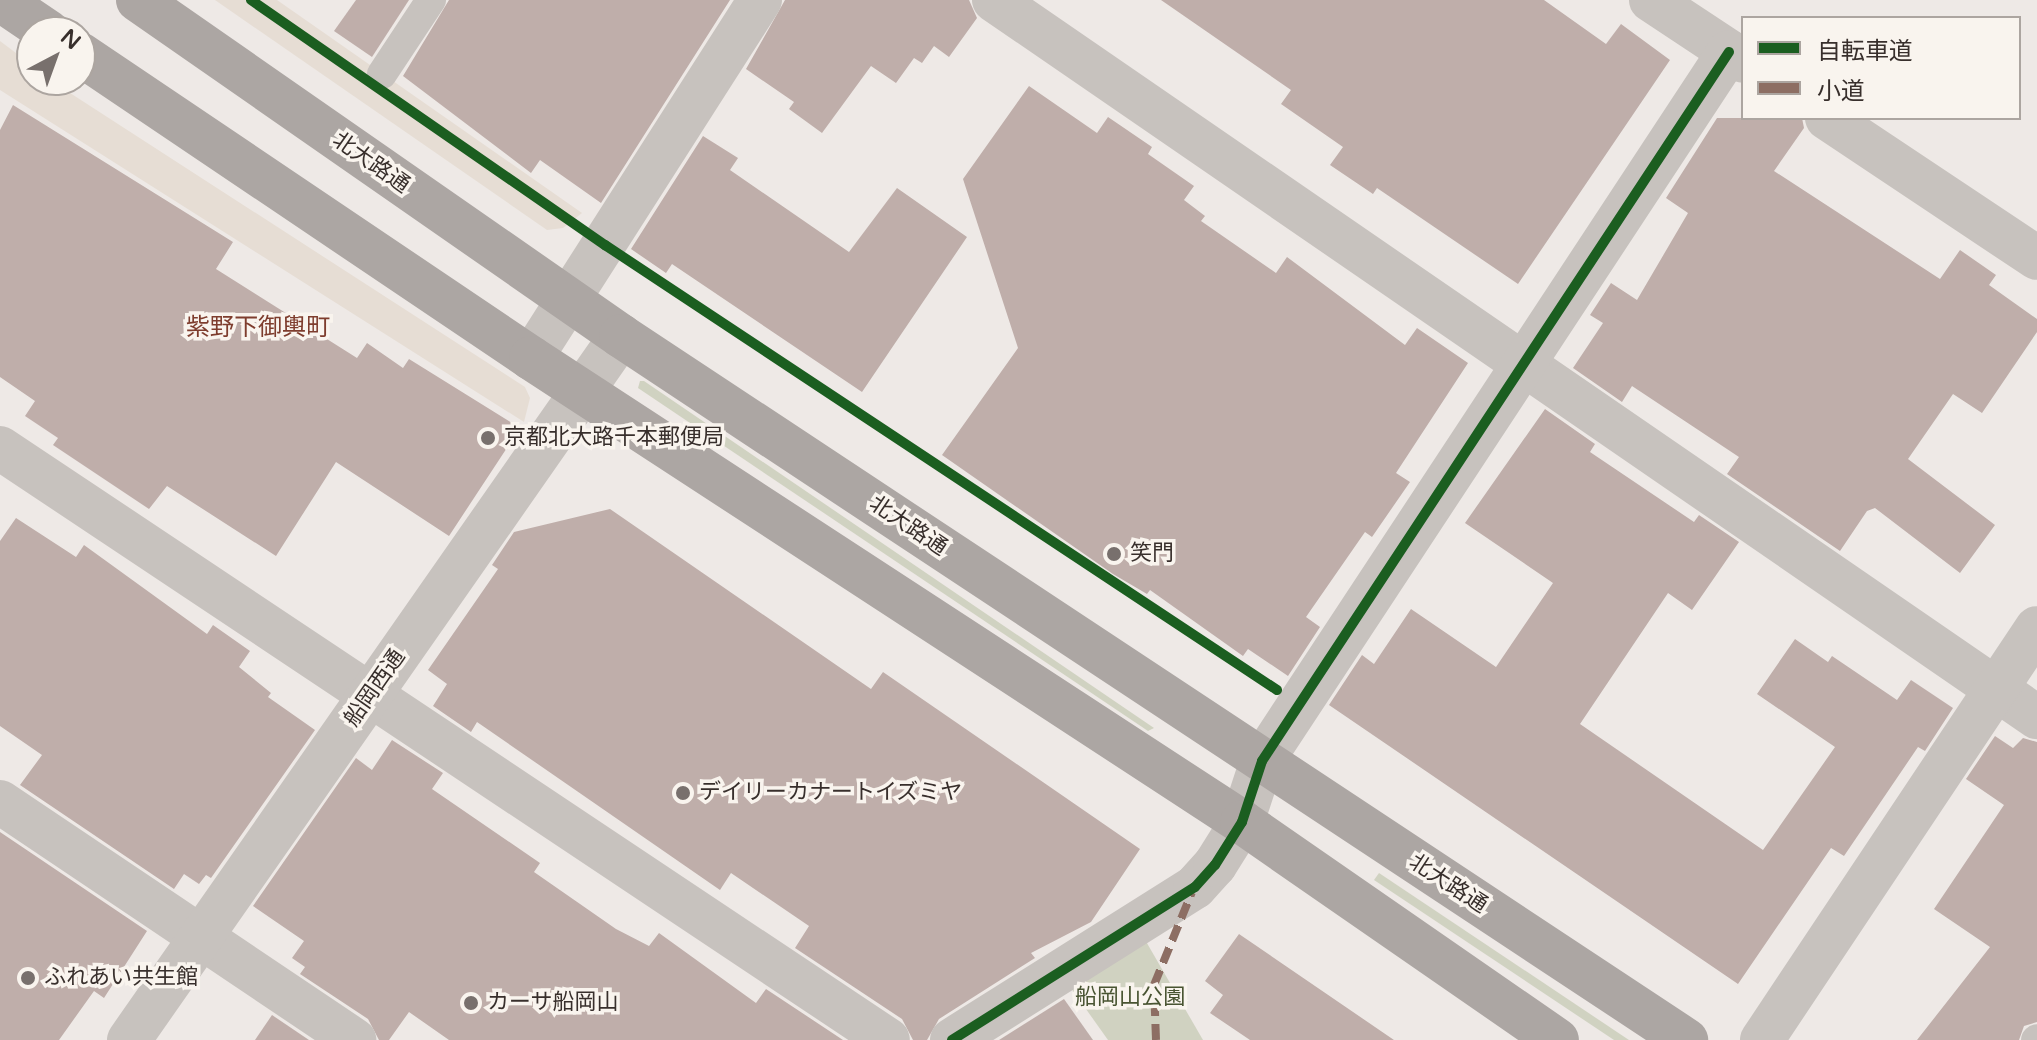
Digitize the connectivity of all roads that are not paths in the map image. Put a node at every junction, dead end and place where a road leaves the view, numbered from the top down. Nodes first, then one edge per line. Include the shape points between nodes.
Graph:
1 (1, 0) edge
2 (138, 0) edge
3 (431, 0) edge
4 (760, 0) edge
5 (994, 0) edge
6 (1651, 0) edge
7 (24, 16) edge
8 (1736, 57) edge
9 (96, 65) edge
10 (382, 74) dead end
11 (1830, 120) edge
12 (2037, 258) edge
13 (570, 301) junction
14 (621, 336) junction
15 (531, 358) junction
16 (1524, 364) junction
17 (582, 392) junction
18 (0, 448) edge
19 (2037, 628) edge
20 (1996, 689) junction
21 (371, 695) junction
22 (2037, 717) edge
23 (1262, 761) junction
24 (0, 802) edge
25 (1242, 822) junction
26 (201, 937) junction
27 (129, 1040) edge
28 (354, 1040) edge
29 (888, 1040) edge
30 (952, 1040) edge
31 (1557, 1040) edge
32 (1686, 1040) edge
33 (1762, 1040) edge

1 - 7 main road
2 - 13 main road, 北大路通
3 - 10 lane
4 - 13 street
5 - 16 street
6 - 8 street
8 - 16 street
9 - 15 main road
11 - 12 street
13 - 14 main road, 北大路通
13 - 15 street
14 - 17 street, 船岡西通
14 - 23 main road, 北大路通
15 - 17 main road
16 - 20 street
16 - 23 street
17 - 21 street, 船岡西通
17 - 25 main road
18 - 21 street
19 - 20 street
20 - 22 street
20 - 33 street
21 - 26 street, 船岡西通
21 - 29 street
23 - 25 street
23 - 32 main road, 北大路通
24 - 26 street
25 - 30 street via 1195,887
25 - 31 main road
26 - 27 street, 船岡西通
26 - 28 street

